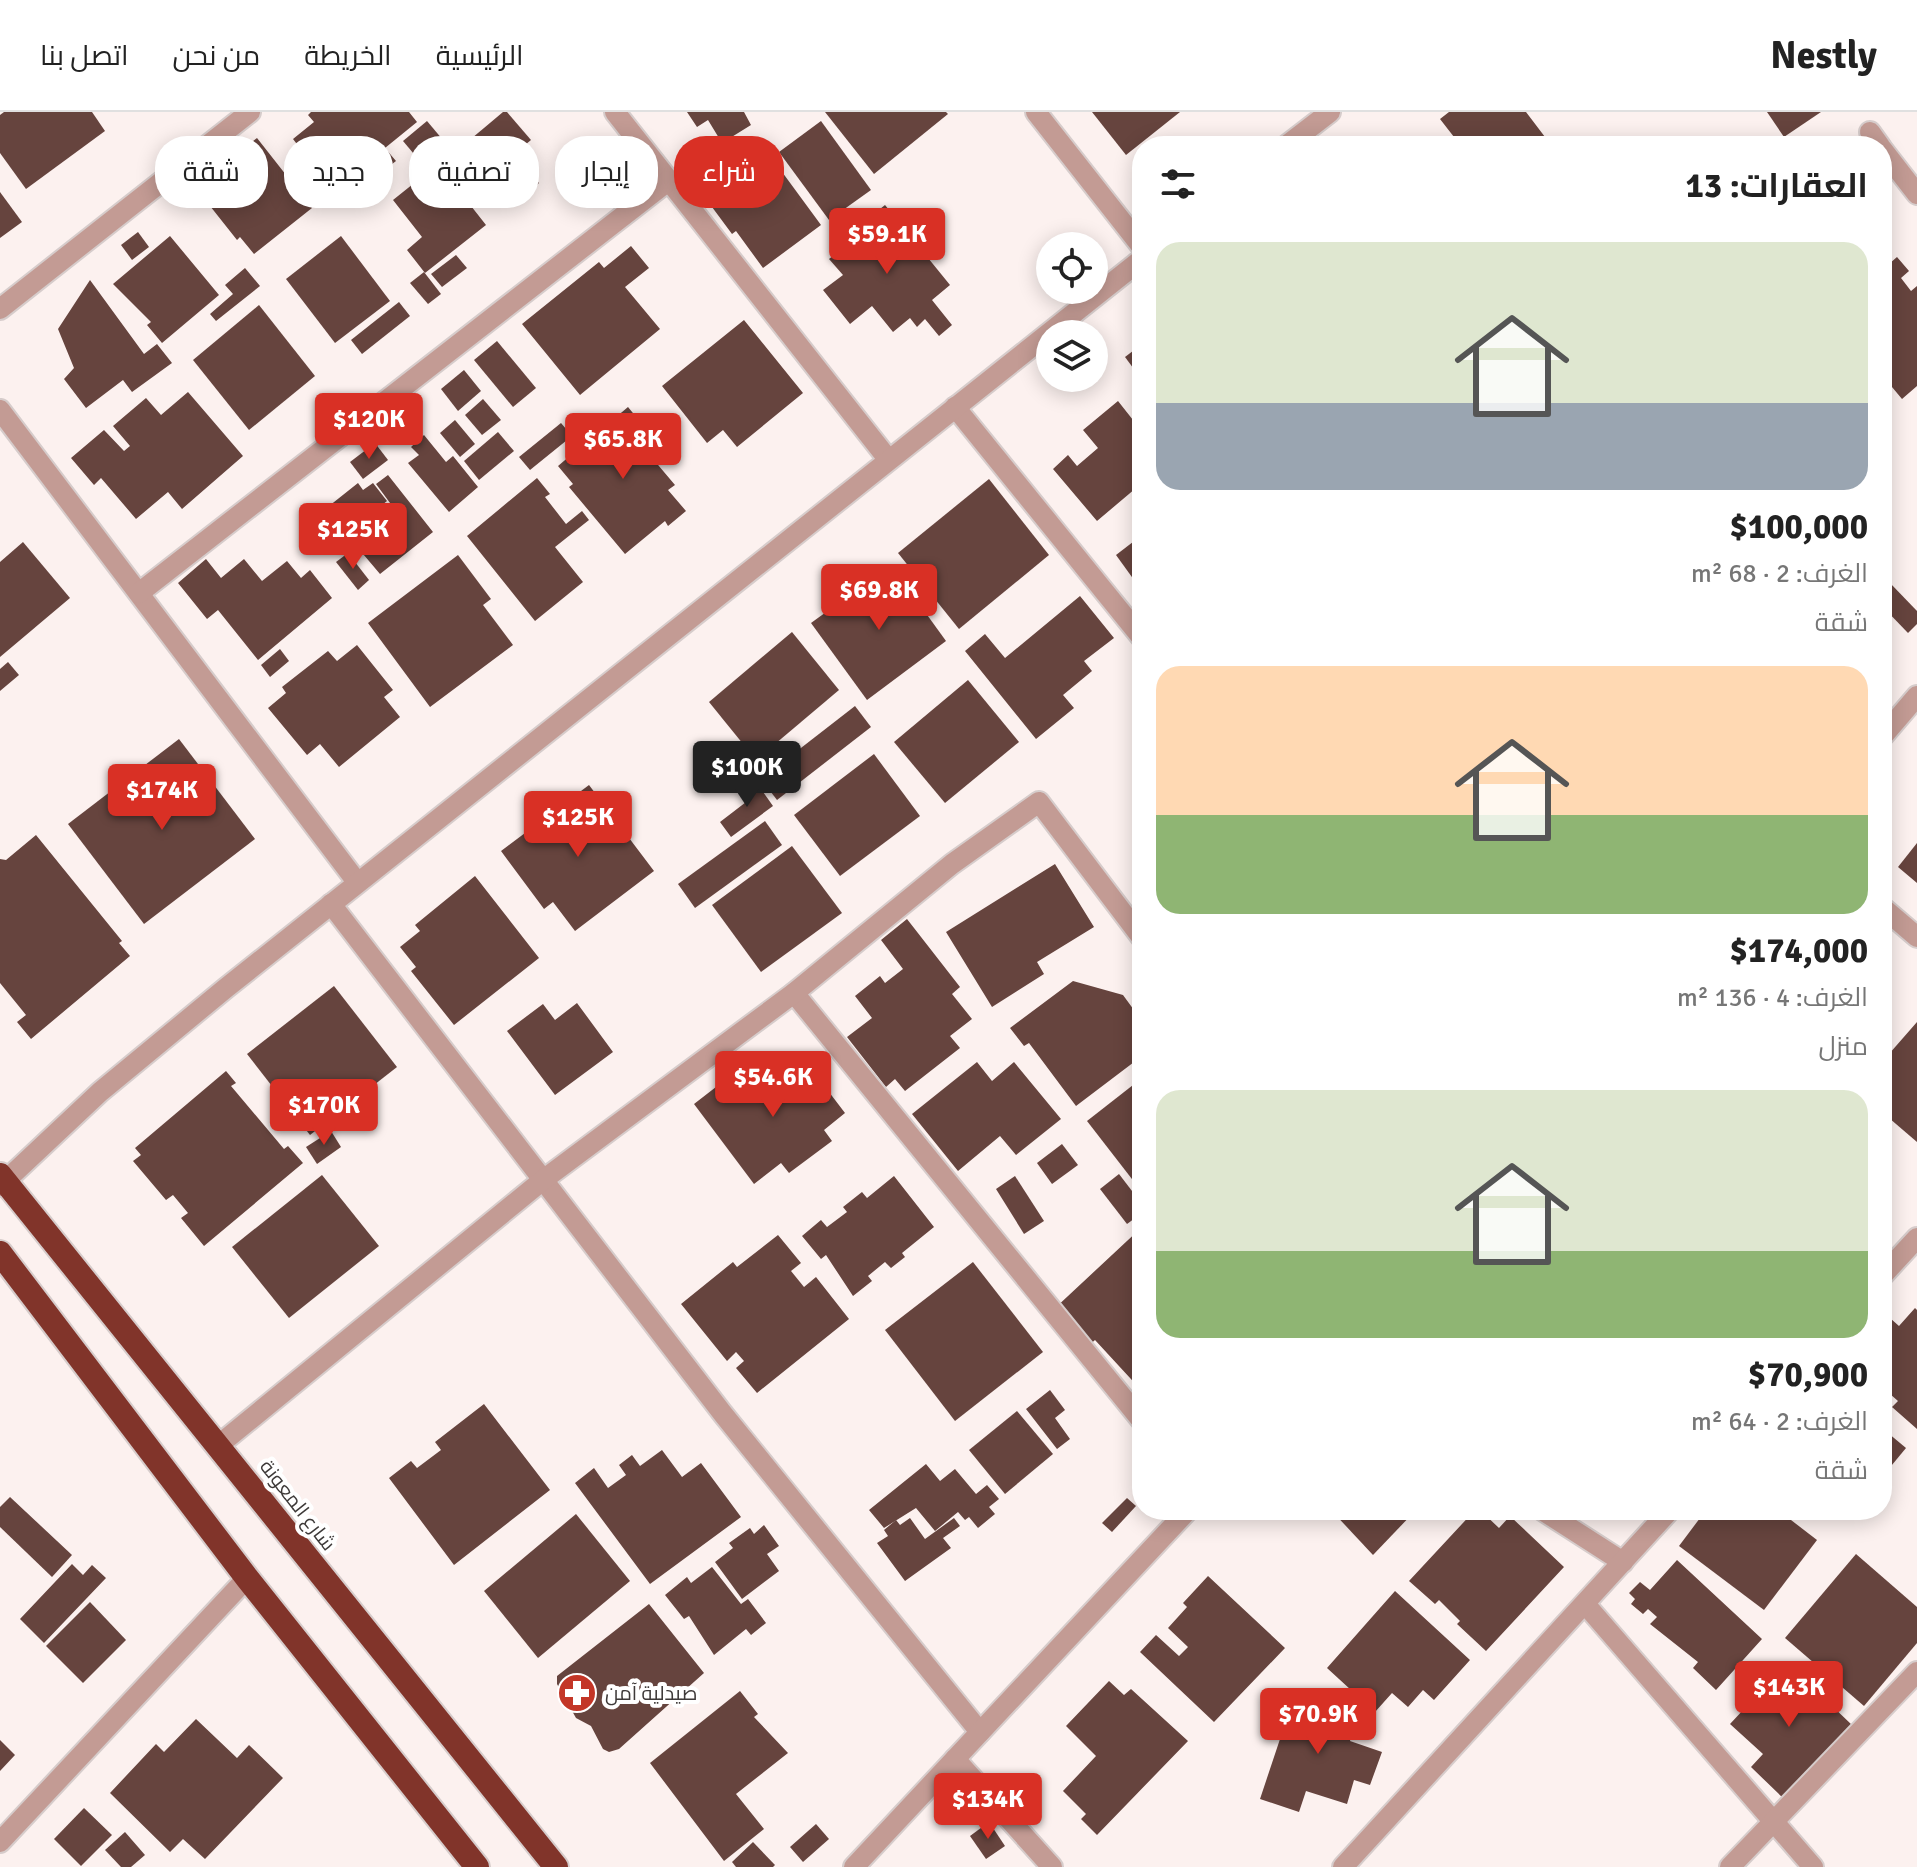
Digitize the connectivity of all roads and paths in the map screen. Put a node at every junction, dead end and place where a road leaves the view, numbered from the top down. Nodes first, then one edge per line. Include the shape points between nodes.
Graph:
1 (250, 112) edge
2 (615, 112) edge
3 (1036, 112) edge
4 (1330, 112) edge
5 (1299, 136) edge
6 (1892, 162) edge
7 (668, 181) junction
8 (1917, 194) edge
9 (1132, 234) edge
10 (1132, 267) edge
11 (0, 309) edge
12 (955, 407) junction
13 (0, 410) edge
14 (888, 459) junction
15 (139, 593) junction
16 (1132, 626) edge
17 (1917, 696) edge
18 (1892, 725) edge
19 (357, 882) junction
20 (331, 904) junction
21 (1892, 916) edge
22 (1132, 925) edge
23 (1917, 937) edge
24 (794, 993) junction
25 (543, 1180) junction
26 (2, 1181) edge
27 (1917, 1238) edge
28 (0, 1253) edge
29 (1892, 1265) edge
30 (1132, 1409) edge
31 (220, 1444) junction
32 (1179, 1520) edge
33 (1558, 1520) edge
34 (1661, 1520) edge
35 (1623, 1562) junction
36 (247, 1578) junction
37 (1586, 1605) junction
38 (1917, 1672) edge
39 (980, 1732) junction
40 (955, 1759) junction
41 (1774, 1820) junction
42 (0, 1842) edge
43 (477, 1867) edge
44 (556, 1867) edge
45 (854, 1867) edge
46 (1052, 1867) edge
47 (1343, 1867) edge
48 (1730, 1867) edge
49 (1813, 1867) edge

1 - 11 street
2 - 7 street
3 - 9 street
4 - 5 street
6 - 8 street
7 - 14 street
7 - 15 street
10 - 12 street
12 - 14 street
12 - 16 street
13 - 15 street
14 - 19 street
15 - 19 street
17 - 18 street
19 - 20 street
20 - 25 street
20 - 26 street via 100,1092
21 - 23 street
22 - 24 street via 1039,802 952,864
24 - 25 street
24 - 30 street
25 - 31 street
25 - 39 street via 723,1414
26 - 31 highway, شارع المعونة
27 - 29 street
28 - 36 highway
31 - 44 highway, شارع المعونة
32 - 39 street
33 - 35 street
34 - 35 street
35 - 37 street
36 - 42 street
36 - 43 highway
37 - 41 street
37 - 47 street
38 - 41 street
39 - 40 street
40 - 45 street
40 - 46 street
41 - 48 street
41 - 49 street

